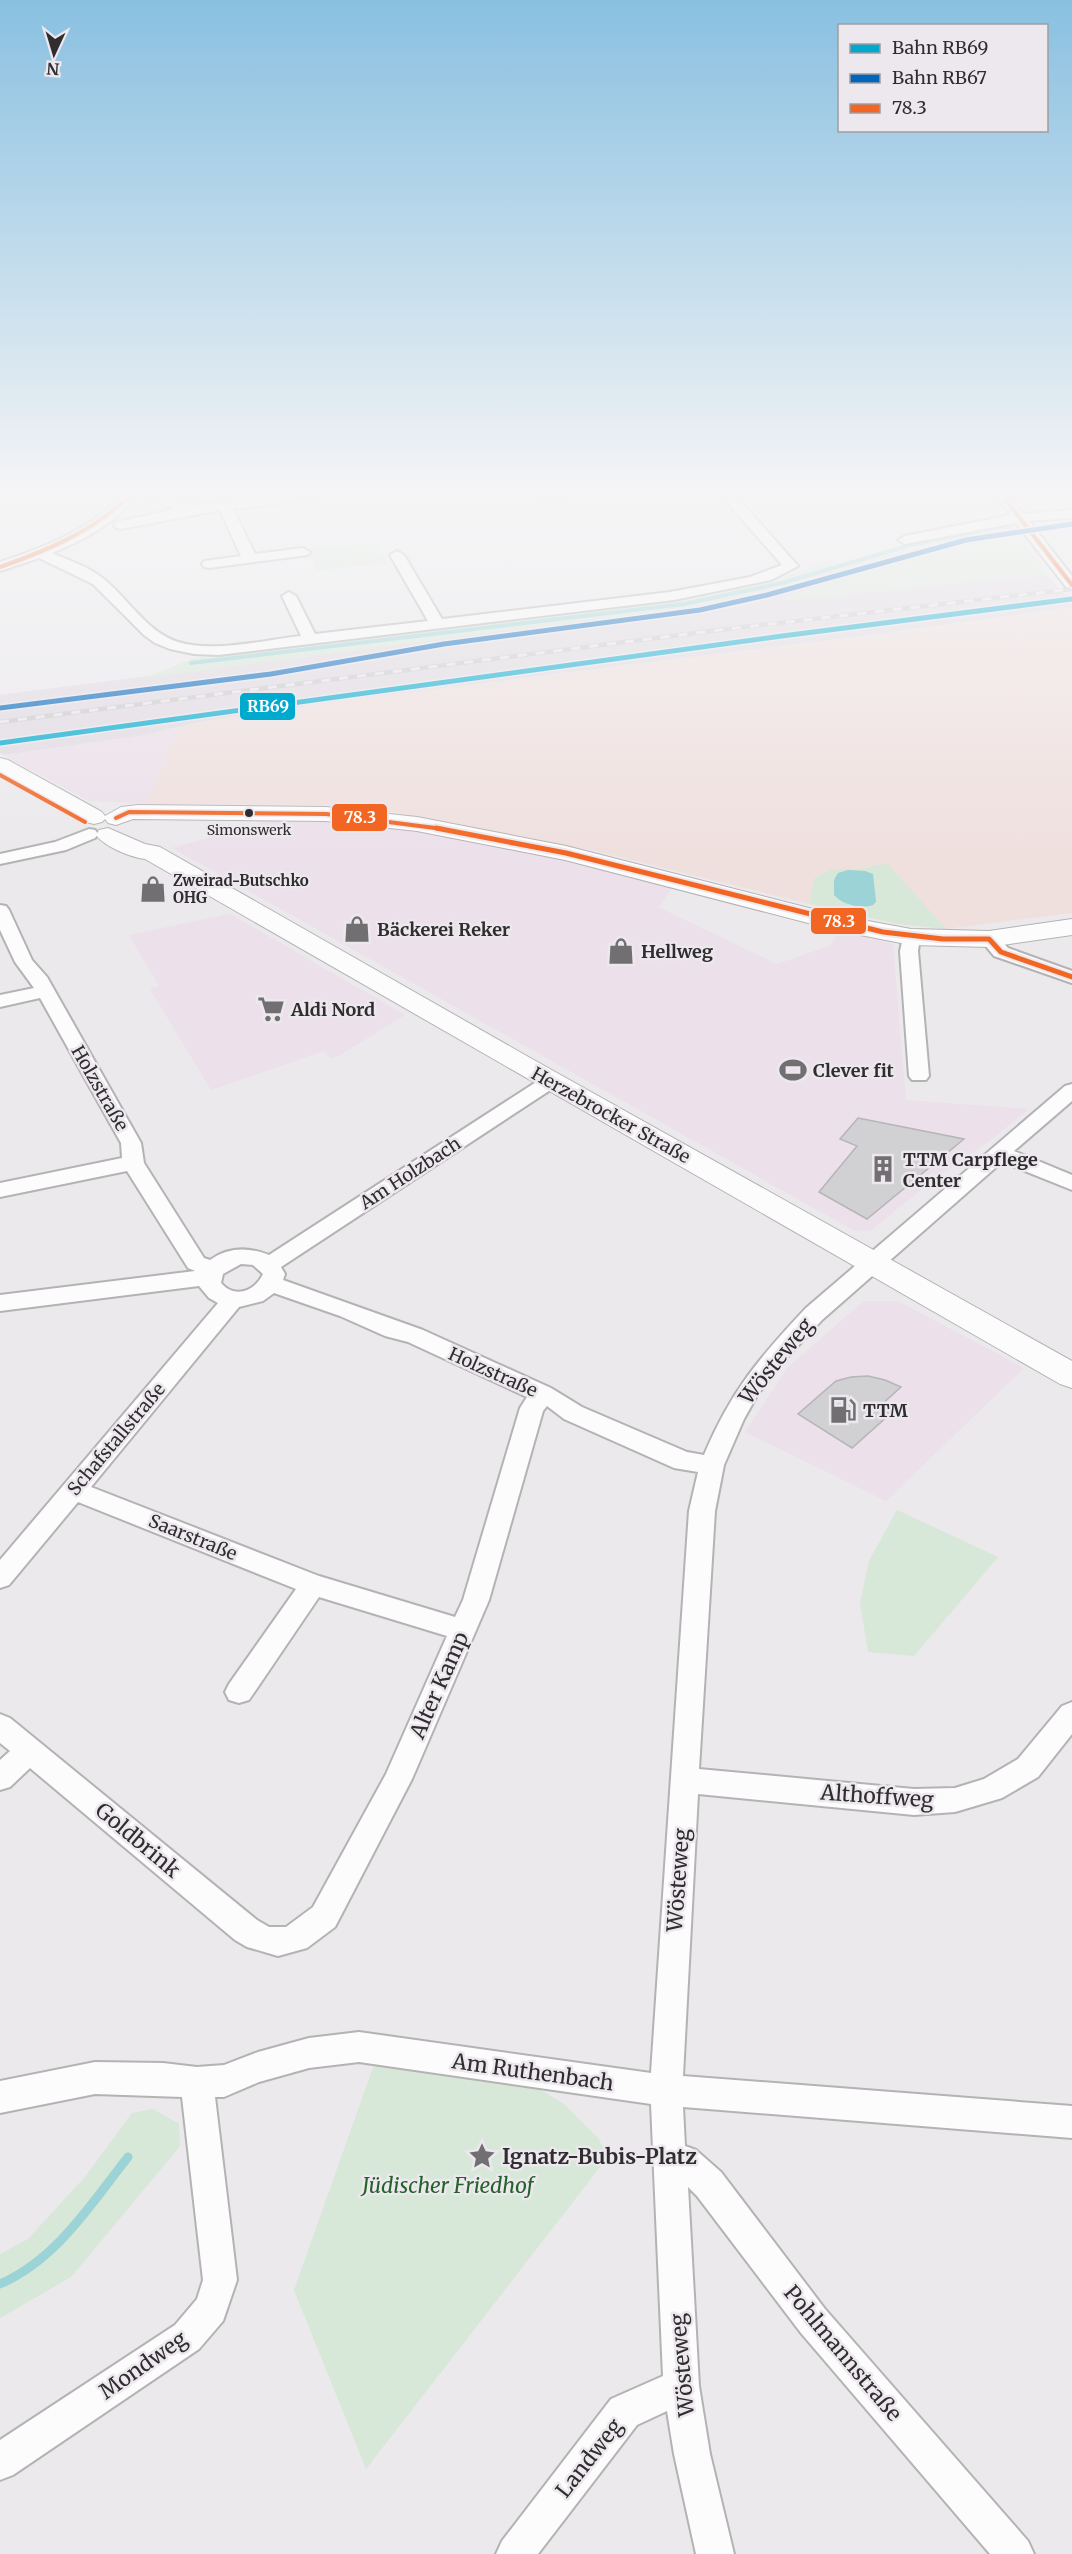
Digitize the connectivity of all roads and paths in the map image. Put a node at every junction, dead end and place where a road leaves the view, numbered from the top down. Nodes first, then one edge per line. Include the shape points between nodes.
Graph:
1 (130, 614) edge
2 (298, 614) edge
3 (431, 614) edge
4 (520, 614) edge
5 (437, 624) junction
6 (310, 640) junction
7 (0, 765) edge
8 (0, 775) edge
9 (102, 826) junction
10 (0, 860) edge
11 (0, 910) edge
12 (1072, 927) edge
13 (911, 937) junction
14 (989, 939) junction
15 (1072, 977) edge
16 (46, 991) junction
17 (0, 1000) edge
18 (919, 1076) dead end
19 (551, 1081) junction
20 (1072, 1090) edge
21 (999, 1153) junction
22 (133, 1162) junction
23 (1072, 1183) edge
24 (0, 1190) edge
25 (873, 1263) junction
26 (211, 1273) junction
27 (270, 1275) junction
28 (231, 1299) junction
29 (0, 1303) edge
30 (1072, 1376) edge
31 (543, 1394) junction
32 (712, 1465) junction
33 (73, 1490) junction
34 (0, 1578) edge
35 (313, 1585) junction
36 (463, 1630) junction
37 (239, 1692) dead end
38 (1072, 1714) edge
39 (0, 1726) edge
40 (30, 1751) junction
41 (0, 1778) edge
42 (684, 1780) junction
43 (281, 1943) joint
44 (197, 2083) junction
45 (666, 2090) junction
46 (0, 2097) edge
47 (1072, 2122) edge
48 (668, 2160) junction
49 (681, 2386) junction
50 (0, 2462) edge
51 (515, 2554) edge
52 (715, 2554) edge
53 (1016, 2554) edge

1 - 6 street via 163,643 189,649 209,651
2 - 6 street
3 - 5 street
4 - 5 street
5 - 6 street
7 - 9 main road, Herzebrocker Straße
8 - 9 main road, Herzebrocker Straße
9 - 10 street via 60,846
9 - 13 main road via 129,812 309,813 417,824 566,853 835,922
9 - 19 main road, Herzebrocker Straße
11 - 16 street, Holzstraße via 24,963
12 - 14 main road
13 - 14 main road
13 - 18 street
14 - 15 street via 1001,952
16 - 17 street
16 - 22 street, Holzstraße via 131,1143
19 - 25 main road, Herzebrocker Straße
19 - 27 street, Am Holzbach
20 - 21 street, Wösteweg
21 - 23 street
21 - 25 street, Wösteweg
22 - 24 street
22 - 26 street, Holzstraße via 196,1263
25 - 30 main road, Herzebrocker Straße
25 - 32 street, Wösteweg via 814,1314 769,1364 732,1418
26 - 27 street via 220,1263 241,1256 262,1260
26 - 28 street via 214,1291
26 - 29 street
27 - 28 street via 261,1293 247,1299
27 - 31 street, Holzstraße
28 - 33 street, Schafstallstraße
31 - 32 street, Holzstraße via 573,1413 683,1461
31 - 36 street, Alter Kamp via 532,1408 476,1600
32 - 42 street, Wösteweg via 702,1511
33 - 34 street, Schafstallstraße
33 - 35 street, Saarstraße
35 - 36 street, Saarstraße
35 - 37 street
36 - 43 street, Alter Kamp via 398,1779 324,1917 305,1934
38 - 42 street, Althoffweg via 1028,1768 992,1789 955,1800 914,1802
39 - 40 street, Goldbrink
40 - 41 street
40 - 43 street, Goldbrink via 246,1930 262,1941
42 - 45 street, Wösteweg
44 - 45 street, Am Ruthenbach via 224,2081 309,2053 359,2047
44 - 46 street, Am Ruthenbach via 94,2078
44 - 50 street, Mondweg via 220,2280 211,2309 187,2337
45 - 47 street, Am Ruthenbach
45 - 48 street, Wösteweg
48 - 49 street, Wösteweg
48 - 53 street, Pohlmannstraße via 684,2162 709,2184 813,2320
49 - 51 street, Landweg via 624,2412
49 - 52 street, Wösteweg

